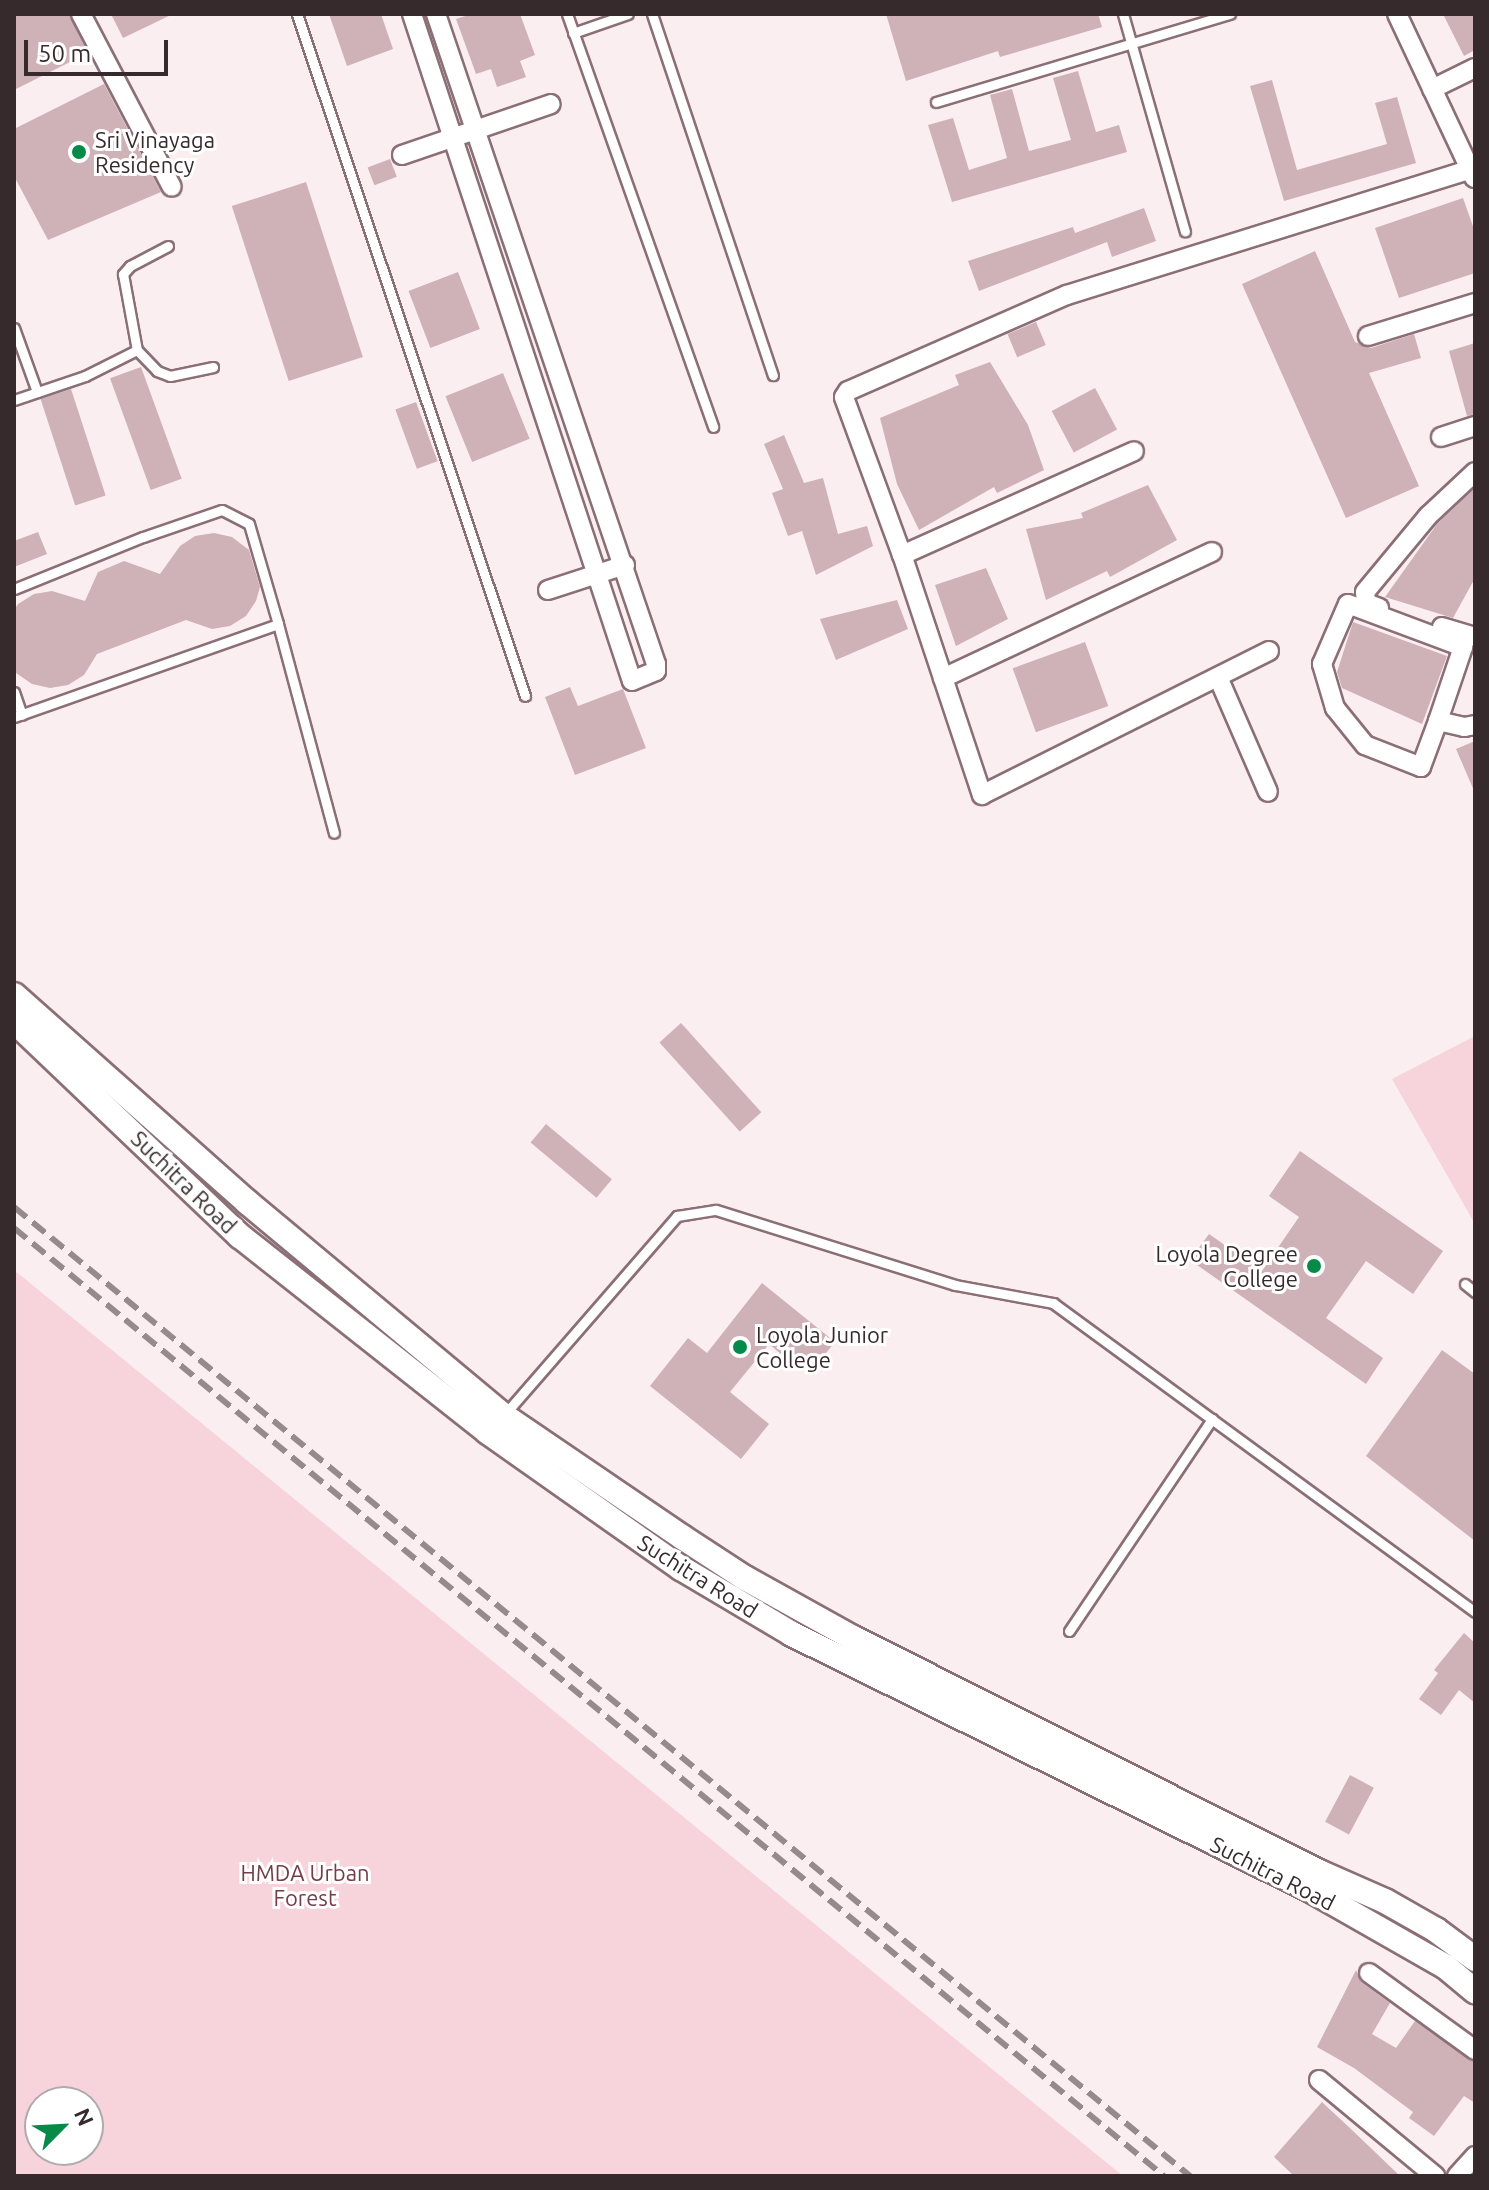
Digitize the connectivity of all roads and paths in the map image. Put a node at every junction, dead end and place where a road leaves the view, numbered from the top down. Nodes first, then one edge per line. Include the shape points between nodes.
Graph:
1 (81, 14) edge
2 (297, 14) edge
3 (412, 14) edge
4 (436, 14) edge
5 (567, 14) edge
6 (628, 14) edge
7 (652, 14) edge
8 (1123, 14) edge
9 (1230, 14) edge
10 (1397, 14) edge
11 (573, 33) junction
12 (1131, 46) junction
13 (1475, 68) edge
14 (1432, 89) junction
15 (936, 102) dead end
16 (551, 104) dead end
17 (476, 130) junction
18 (455, 137) junction
19 (402, 155) dead end
20 (1474, 173) edge
21 (172, 187) dead end
22 (1185, 231) dead end
23 (168, 246) dead end
24 (1475, 303) edge
25 (14, 328) edge
26 (1368, 336) dead end
27 (137, 350) junction
28 (213, 367) dead end
29 (773, 375) dead end
30 (37, 392) junction
31 (14, 400) edge
32 (1475, 426) edge
33 (713, 427) dead end
34 (1441, 437) dead end
35 (1134, 451) dead end
36 (586, 456) junction
37 (561, 464) junction
38 (1475, 472) edge
39 (1212, 552) dead end
40 (902, 555) junction
41 (625, 565) junction
42 (599, 574) junction
43 (14, 589) edge
44 (548, 590) dead end
45 (278, 624) junction
46 (1475, 637) edge
47 (1269, 651) dead end
48 (1218, 677) junction
49 (943, 678) junction
50 (14, 692) edge
51 (525, 696) dead end
52 (18, 716) edge
53 (1438, 721) junction
54 (1475, 725) edge
55 (1268, 792) dead end
56 (334, 833) dead end
57 (14, 995) edge
58 (14, 1021) edge
59 (151, 1117) junction
60 (135, 1135) junction
61 (1465, 1284) dead end
62 (1475, 1292) edge
63 (504, 1416) junction
64 (1212, 1419) junction
65 (1475, 1612) edge
66 (1069, 1631) dead end
67 (1315, 1881) junction
68 (1475, 1959) edge
69 (1369, 1973) dead end
70 (1475, 1991) edge
71 (1475, 2050) edge
72 (1319, 2080) dead end
73 (1475, 2156) edge
74 (1435, 2176) edge
75 (1457, 2176) edge

1 - 21 street
2 - 51 lane
3 - 18 street
4 - 17 street
5 - 11 lane
6 - 11 lane
7 - 29 lane
8 - 12 lane
9 - 12 lane
10 - 14 street
11 - 33 lane
12 - 15 lane
12 - 22 lane
13 - 14 street
14 - 20 street
16 - 17 street
17 - 18 street
17 - 36 street
18 - 19 street
18 - 37 street
20 - 40 street via 1067,295 848,391 844,403
23 - 27 lane via 123,274
24 - 26 street
25 - 30 lane
27 - 28 lane via 157,371 170,376
27 - 30 lane
30 - 31 lane
32 - 34 street
35 - 40 street
36 - 37 street
36 - 41 street
37 - 42 street
38 - 46 street via 1428,516 1363,598
39 - 49 street
40 - 49 street
41 - 42 street
41 - 42 street via 657,668 636,680 630,680
42 - 44 street
43 - 45 lane via 222,510 249,524
45 - 52 lane
45 - 56 lane
47 - 48 street
48 - 49 street via 982,795
48 - 55 street
50 - 52 lane
53 - 53 street via 1463,647 1348,604 1322,664 1335,708 1365,745 1421,767
53 - 54 street
57 - 59 main road, Suchitra Road
58 - 60 main road, Suchitra Road
59 - 60 main road
59 - 63 main road, Suchitra Road
60 - 67 main road, Suchitra Road via 240,1236 488,1432 681,1568 792,1634
61 - 62 lane
63 - 64 lane via 677,1216 716,1210 955,1285 1053,1303
63 - 67 main road, Suchitra Road via 772,1593
64 - 65 lane
64 - 66 lane
67 - 68 main road, Suchitra Road via 1385,1901
67 - 70 main road, Suchitra Road
69 - 71 street
72 - 74 street
73 - 75 street

